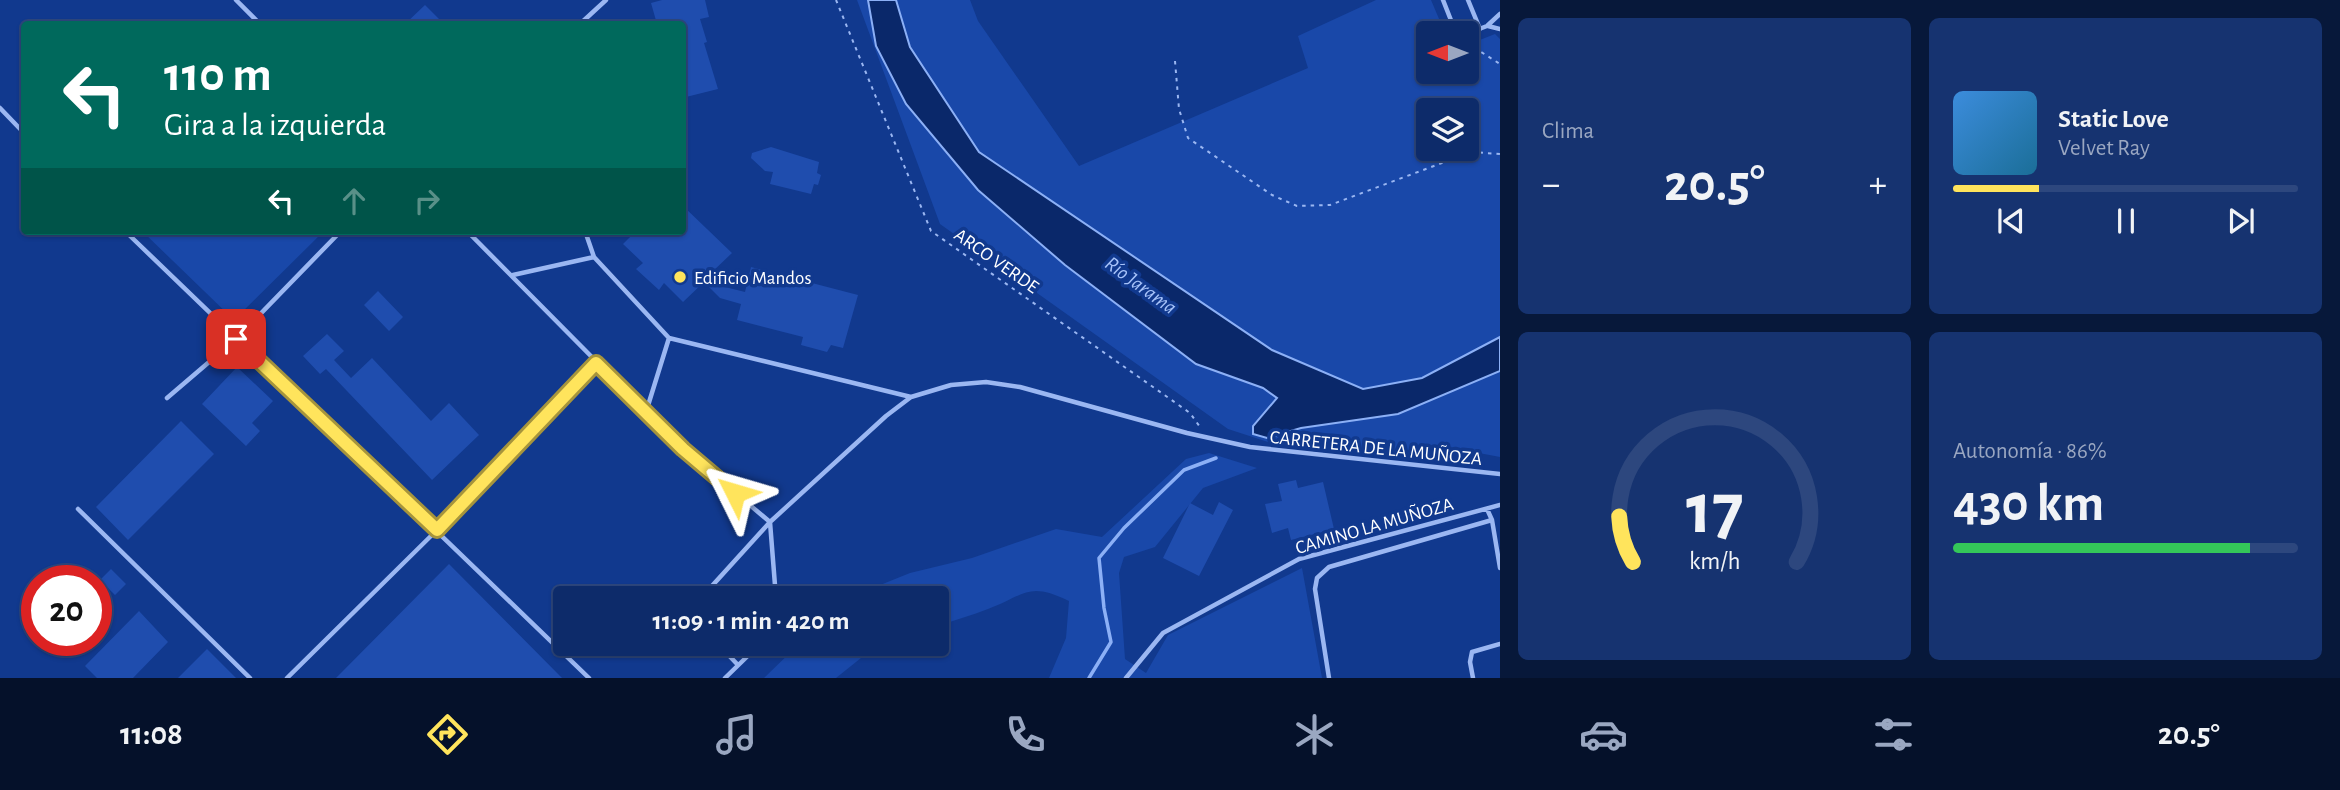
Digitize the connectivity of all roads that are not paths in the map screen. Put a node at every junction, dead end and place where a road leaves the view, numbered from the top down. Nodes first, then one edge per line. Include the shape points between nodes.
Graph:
1 (236, 0) edge
2 (606, 0) edge
3 (1443, 0) edge
4 (1468, 0) edge
5 (1500, 14) edge
6 (257, 21) edge
7 (583, 21) edge
8 (1451, 21) edge
9 (1488, 26) junction
10 (1480, 29) joint
11 (1500, 29) edge
12 (0, 108) edge
13 (21, 129) edge
14 (129, 235) edge
15 (337, 235) edge
16 (471, 235) edge
17 (586, 235) edge
18 (594, 257) junction
19 (512, 275) junction
20 (669, 338) junction
21 (236, 339) junction
22 (596, 363) junction
23 (911, 397) junction
24 (167, 398) dead end
25 (646, 412) junction
26 (1500, 474) edge
27 (1500, 505) edge
28 (78, 509) dead end
29 (1487, 509) junction
30 (1493, 520) junction
31 (770, 522) junction
32 (437, 530) junction
33 (1500, 568) edge
34 (712, 586) edge
35 (775, 586) edge
36 (1500, 644) edge
37 (729, 656) edge
38 (747, 656) edge
39 (738, 665) junction
40 (250, 678) edge
41 (287, 678) edge
42 (589, 678) edge
43 (725, 678) edge
44 (1126, 678) edge
45 (1329, 678) edge
46 (1473, 678) edge

1 - 6 lane
2 - 7 lane
3 - 8 lane
4 - 10 lane
5 - 9 lane
9 - 10 lane
9 - 11 lane
12 - 13 lane
14 - 21 lane
15 - 21 lane
16 - 19 lane
17 - 18 lane
18 - 19 lane
18 - 20 lane
19 - 22 lane
20 - 23 lane
20 - 25 lane
21 - 24 lane
21 - 32 lane
22 - 25 lane
22 - 32 lane
23 - 26 lane, CARRETERA DE LA MUÑOZA via 951,385 986,382 1250,447
23 - 31 lane
25 - 31 lane
27 - 29 lane, CAMINO LA MUÑOZA
28 - 40 lane
29 - 30 lane
29 - 44 lane, CAMINO LA MUÑOZA via 1299,559 1163,633
30 - 33 lane
30 - 45 lane via 1329,568 1317,578
31 - 34 lane
31 - 35 lane
32 - 41 lane
32 - 42 lane
36 - 46 lane via 1472,652
37 - 39 lane
38 - 39 lane
39 - 43 lane

